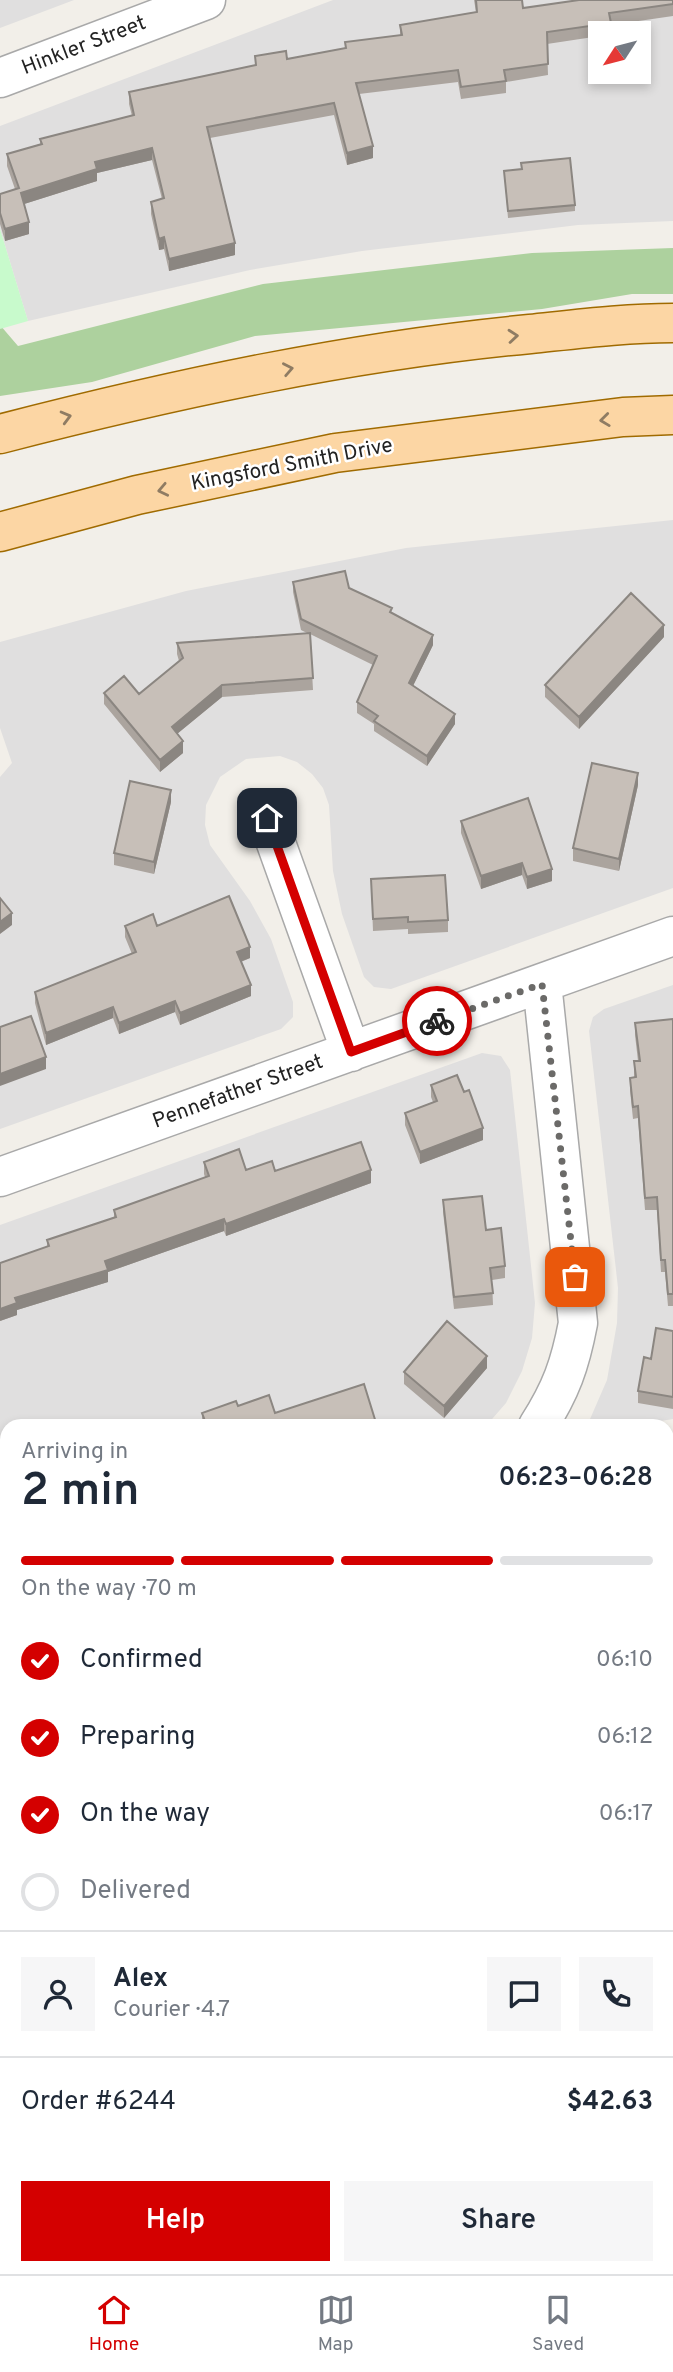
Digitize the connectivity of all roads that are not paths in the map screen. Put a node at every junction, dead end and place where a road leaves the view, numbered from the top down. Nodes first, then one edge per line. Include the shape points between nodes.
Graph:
1 (206, 0) edge
2 (0, 78) edge
3 (673, 323) edge
4 (673, 415) edge
5 (0, 435) edge
6 (0, 532) edge
7 (267, 818) dead end
8 (673, 936) edge
9 (542, 984) junction
10 (351, 1052) junction
11 (0, 1177) edge
12 (542, 1419) edge

1 - 2 street, Hinkler Street
5 -> 3 main road via 120,403 352,356 500,337
4 -> 6 main road, Kingsford Smith Drive via 335,453 137,495
7 - 10 street
8 - 9 street, Pennefather Street
9 - 10 street, Pennefather Street
9 - 12 street via 578,1322 568,1370
10 - 11 street, Pennefather Street

